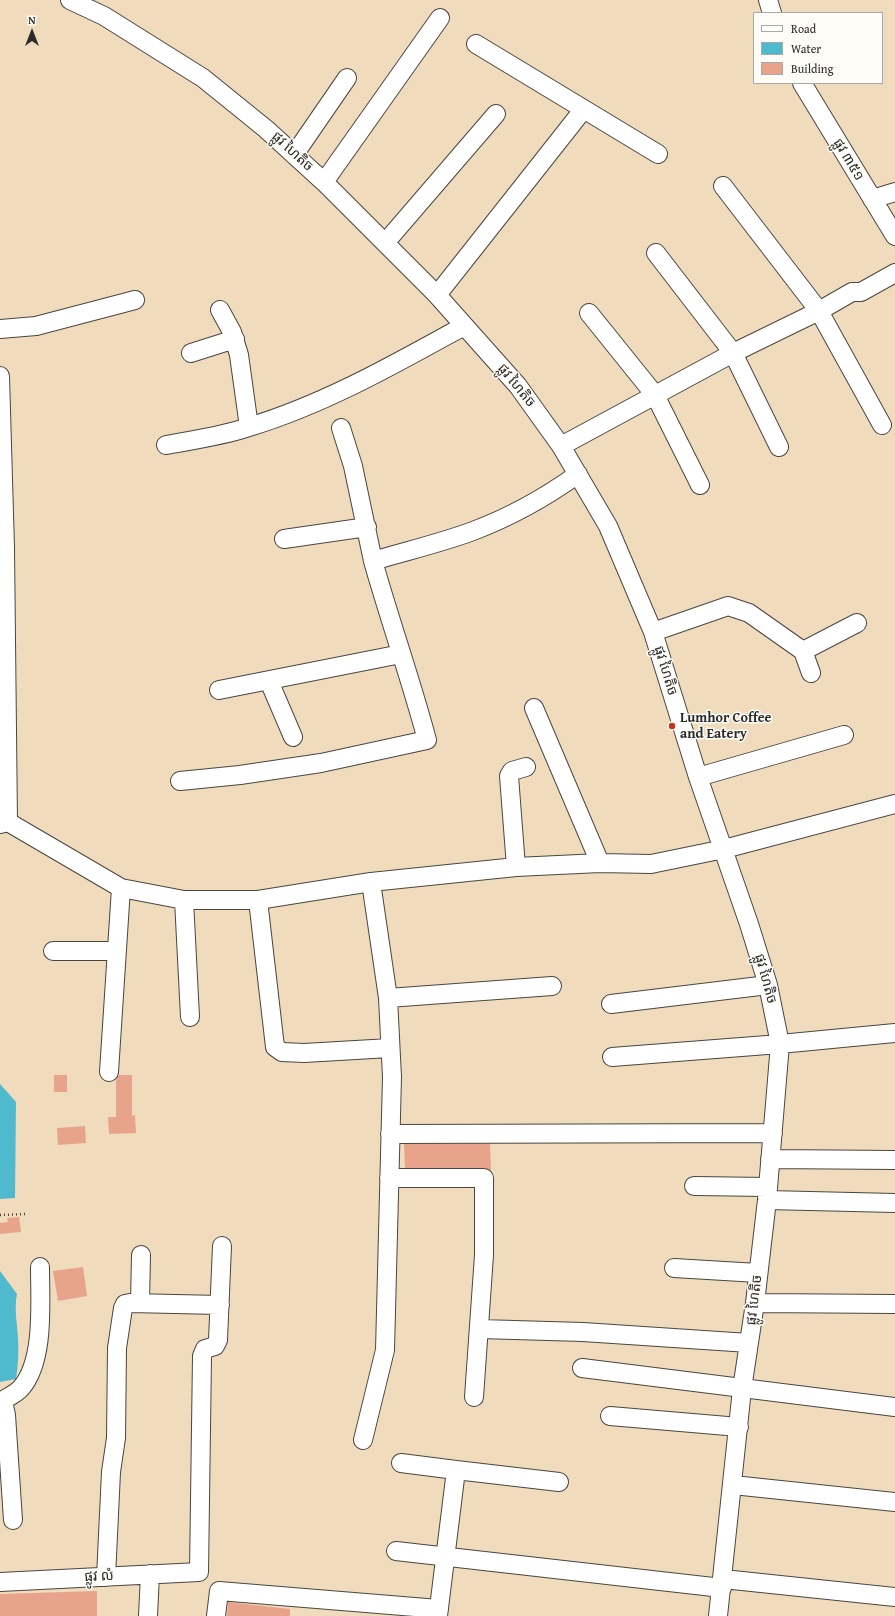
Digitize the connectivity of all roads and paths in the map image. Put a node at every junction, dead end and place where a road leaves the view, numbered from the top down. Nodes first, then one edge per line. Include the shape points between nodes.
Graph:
1 (70, 0) edge
2 (768, 0) edge
3 (772, 12) edge
4 (440, 18) dead end
5 (476, 44) dead end
6 (347, 78) dead end
7 (803, 84) edge
8 (583, 110) junction
9 (496, 114) dead end
10 (658, 154) dead end
11 (294, 155) junction
12 (324, 182) junction
13 (723, 186) dead end
14 (895, 192) edge
15 (872, 199) junction
16 (895, 236) edge
17 (385, 243) junction
18 (656, 253) dead end
19 (895, 260) edge
20 (895, 273) edge
21 (852, 292) junction
22 (437, 295) junction
23 (135, 300) dead end
24 (220, 310) dead end
25 (819, 311) junction
26 (589, 313) dead end
27 (464, 326) junction
28 (0, 329) edge
29 (235, 339) junction
30 (191, 352) dead end
31 (733, 353) junction
32 (0, 376) edge
33 (655, 395) junction
34 (882, 425) dead end
35 (249, 427) junction
36 (341, 428) dead end
37 (1, 445) edge
38 (166, 445) dead end
39 (561, 446) junction
40 (779, 447) dead end
41 (578, 474) junction
42 (700, 485) dead end
43 (367, 528) junction
44 (284, 539) dead end
45 (2, 548) edge
46 (373, 561) junction
47 (857, 623) dead end
48 (653, 632) junction
49 (803, 651) junction
50 (401, 654) junction
51 (811, 673) dead end
52 (269, 680) junction
53 (219, 690) dead end
54 (534, 708) dead end
55 (844, 735) dead end
56 (293, 737) dead end
57 (526, 767) dead end
58 (698, 777) junction
59 (180, 781) dead end
60 (895, 804) edge
61 (4, 823) edge
62 (724, 849) junction
63 (600, 863) junction
64 (516, 867) junction
65 (371, 882) junction
66 (122, 888) junction
67 (184, 900) junction
68 (258, 900) junction
69 (53, 951) dead end
70 (117, 951) junction
71 (768, 985) junction
72 (552, 986) dead end
73 (388, 998) junction
74 (610, 1004) dead end
75 (190, 1017) dead end
76 (895, 1033) edge
77 (780, 1044) junction
78 (390, 1048) junction
79 (612, 1057) dead end
80 (109, 1072) dead end
81 (773, 1133) junction
82 (390, 1134) junction
83 (770, 1159) junction
84 (895, 1160) edge
85 (388, 1178) junction
86 (694, 1186) dead end
87 (767, 1194) junction
88 (895, 1203) edge
89 (27, 1214) dead end
90 (0, 1215) edge
91 (222, 1246) dead end
92 (141, 1255) dead end
93 (40, 1267) dead end
94 (674, 1268) dead end
95 (758, 1273) junction
96 (140, 1303) junction
97 (755, 1303) junction
98 (220, 1304) junction
99 (895, 1304) edge
100 (480, 1329) junction
101 (749, 1343) junction
102 (582, 1368) dead end
103 (742, 1389) junction
104 (474, 1397) dead end
105 (0, 1402) edge
106 (895, 1407) edge
107 (610, 1416) dead end
108 (739, 1427) junction
109 (362, 1440) dead end
110 (401, 1462) dead end
111 (456, 1470) junction
112 (559, 1482) dead end
113 (733, 1485) junction
114 (895, 1502) edge
115 (13, 1520) dead end
116 (396, 1551) dead end
117 (445, 1557) junction
118 (150, 1574) junction
119 (106, 1577) junction
120 (0, 1582) edge
121 (722, 1583) junction
122 (895, 1597) edge
123 (438, 1612) edge
124 (148, 1616) edge
125 (216, 1616) edge
126 (718, 1616) edge

1 - 11 street, ផ្លូវ ហៃតិច via 104,16 203,78
2 - 3 street
4 - 12 street
5 - 8 street
6 - 11 street
7 - 15 street, ផ្លូវ ៣៥១
8 - 10 street
8 - 22 street
9 - 17 street
11 - 12 street, ផ្លូវ ហៃតិច
12 - 17 street, ផ្លូវ ហៃតិច
13 - 25 street
14 - 15 street
15 - 16 street, ផ្លូវ ៣៥១
17 - 22 street, ផ្លូវ ហៃតិច
18 - 31 street
19 - 21 street via 856,284
20 - 21 street via 861,292
21 - 25 street
22 - 27 street, ផ្លូវ ហៃតិច
23 - 28 street via 36,326
24 - 29 street
25 - 31 street
25 - 34 street
26 - 33 street
27 - 35 street via 337,393
27 - 39 street, ផ្លូវ ហៃតិច via 518,386
29 - 30 street
29 - 35 street
31 - 33 street
31 - 40 street
32 - 37 street
33 - 39 street
33 - 42 street
35 - 38 street
36 - 43 street
37 - 45 street
39 - 41 street, ផ្លូវ ហៃតិច
41 - 46 street via 516,512 473,530
41 - 48 street, ផ្លូវ ហៃតិច via 608,526
43 - 44 street
43 - 46 street
45 - 61 street
46 - 50 street
47 - 49 street
48 - 49 street via 728,606 749,613
48 - 58 street, ផ្លូវ ហៃតិច
49 - 51 street
50 - 52 street
50 - 59 street via 427,740 321,763
52 - 53 street
52 - 56 street
54 - 63 street
55 - 58 street
57 - 64 street via 512,771 509,776
58 - 62 street, ផ្លូវ ហៃតិច
60 - 62 street
61 - 66 street
62 - 63 street via 651,864
62 - 71 street, ផ្លូវ ហៃតិច
63 - 64 street
64 - 65 street
65 - 68 street
65 - 73 street
66 - 67 street
66 - 70 street
67 - 68 street
67 - 75 street
68 - 78 street via 275,1047 282,1052 304,1053
69 - 70 street
70 - 80 street
71 - 74 street
71 - 77 street, ផ្លូវ ហៃតិច
72 - 73 street
73 - 78 street
76 - 77 street
77 - 79 street
77 - 81 street, ផ្លូវ ហៃតិច
78 - 82 street
81 - 82 street
81 - 83 street, ផ្លូវ ហៃតិច
82 - 85 street
83 - 84 street
83 - 87 street, ផ្លូវ ហៃតិច
85 - 100 street via 484,1178 484,1255
85 - 109 street via 385,1350
86 - 87 street
87 - 88 street
87 - 95 street, ផ្លូវ ហៃតិច
89 - 90 path
91 - 98 street
92 - 96 street
93 - 105 street via 37,1348 30,1371 20,1389
94 - 95 street
95 - 97 street, ផ្លូវ ហៃតិច
96 - 98 street
96 - 119 street via 125,1304 117,1348 116,1438 111,1472
97 - 99 street
97 - 101 street, ផ្លូវ ហៃតិច
98 - 118 street, ផ្លូវ លំ via 218,1340 215,1346 205,1349 202,1356 199,1572
100 - 101 street via 583,1332
100 - 104 street
101 - 103 street, ផ្លូវ ហៃតិច
102 - 103 street
103 - 106 street
103 - 108 street, ផ្លូវ ហៃតិច
105 - 115 street via 6,1415
107 - 108 street
108 - 113 street, ផ្លូវ ហៃតិច
110 - 111 street
111 - 112 street
111 - 117 street
113 - 114 street
113 - 121 street, ផ្លូវ ហៃតិច
116 - 117 street
117 - 121 street
117 - 123 street
118 - 119 street, ផ្លូវ លំ
118 - 124 street
119 - 120 street, ផ្លូវ លំ
121 - 122 street
121 - 126 street, ផ្លូវ ហៃតិច
123 - 125 street via 218,1591

